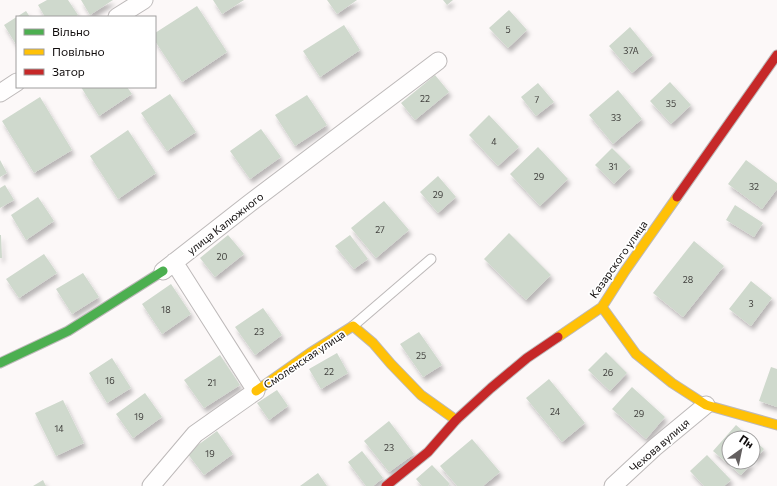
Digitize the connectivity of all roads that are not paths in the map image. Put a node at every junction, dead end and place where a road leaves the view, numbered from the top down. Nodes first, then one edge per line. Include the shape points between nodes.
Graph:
1 (144, 0) edge
2 (119, 16) edge
3 (777, 55) edge
4 (438, 61) dead end
5 (16, 83) edge
6 (0, 93) edge
7 (431, 259) dead end
8 (168, 267) junction
9 (602, 307) junction
10 (353, 326) junction
11 (2, 359) edge
12 (256, 391) junction
13 (706, 405) junction
14 (456, 420) junction
15 (777, 425) edge
16 (151, 486) edge
17 (386, 486) edge
18 (613, 486) edge

1 - 2 street
3 - 9 street, Казарского улица
4 - 8 street, улица Калюжного
5 - 6 street
7 - 10 lane
8 - 11 street, улица Калюжного via 68,331
8 - 12 street
9 - 13 street via 636,354 672,383
9 - 14 street, Казарского улица via 527,358
10 - 12 street, Смоленская улица
10 - 14 street, Смоленская улица via 373,343 421,395
12 - 16 street, Смоленская улица via 195,434
13 - 15 street
13 - 18 street, Чехова вулиця
14 - 17 street, Казарского улица via 428,452

